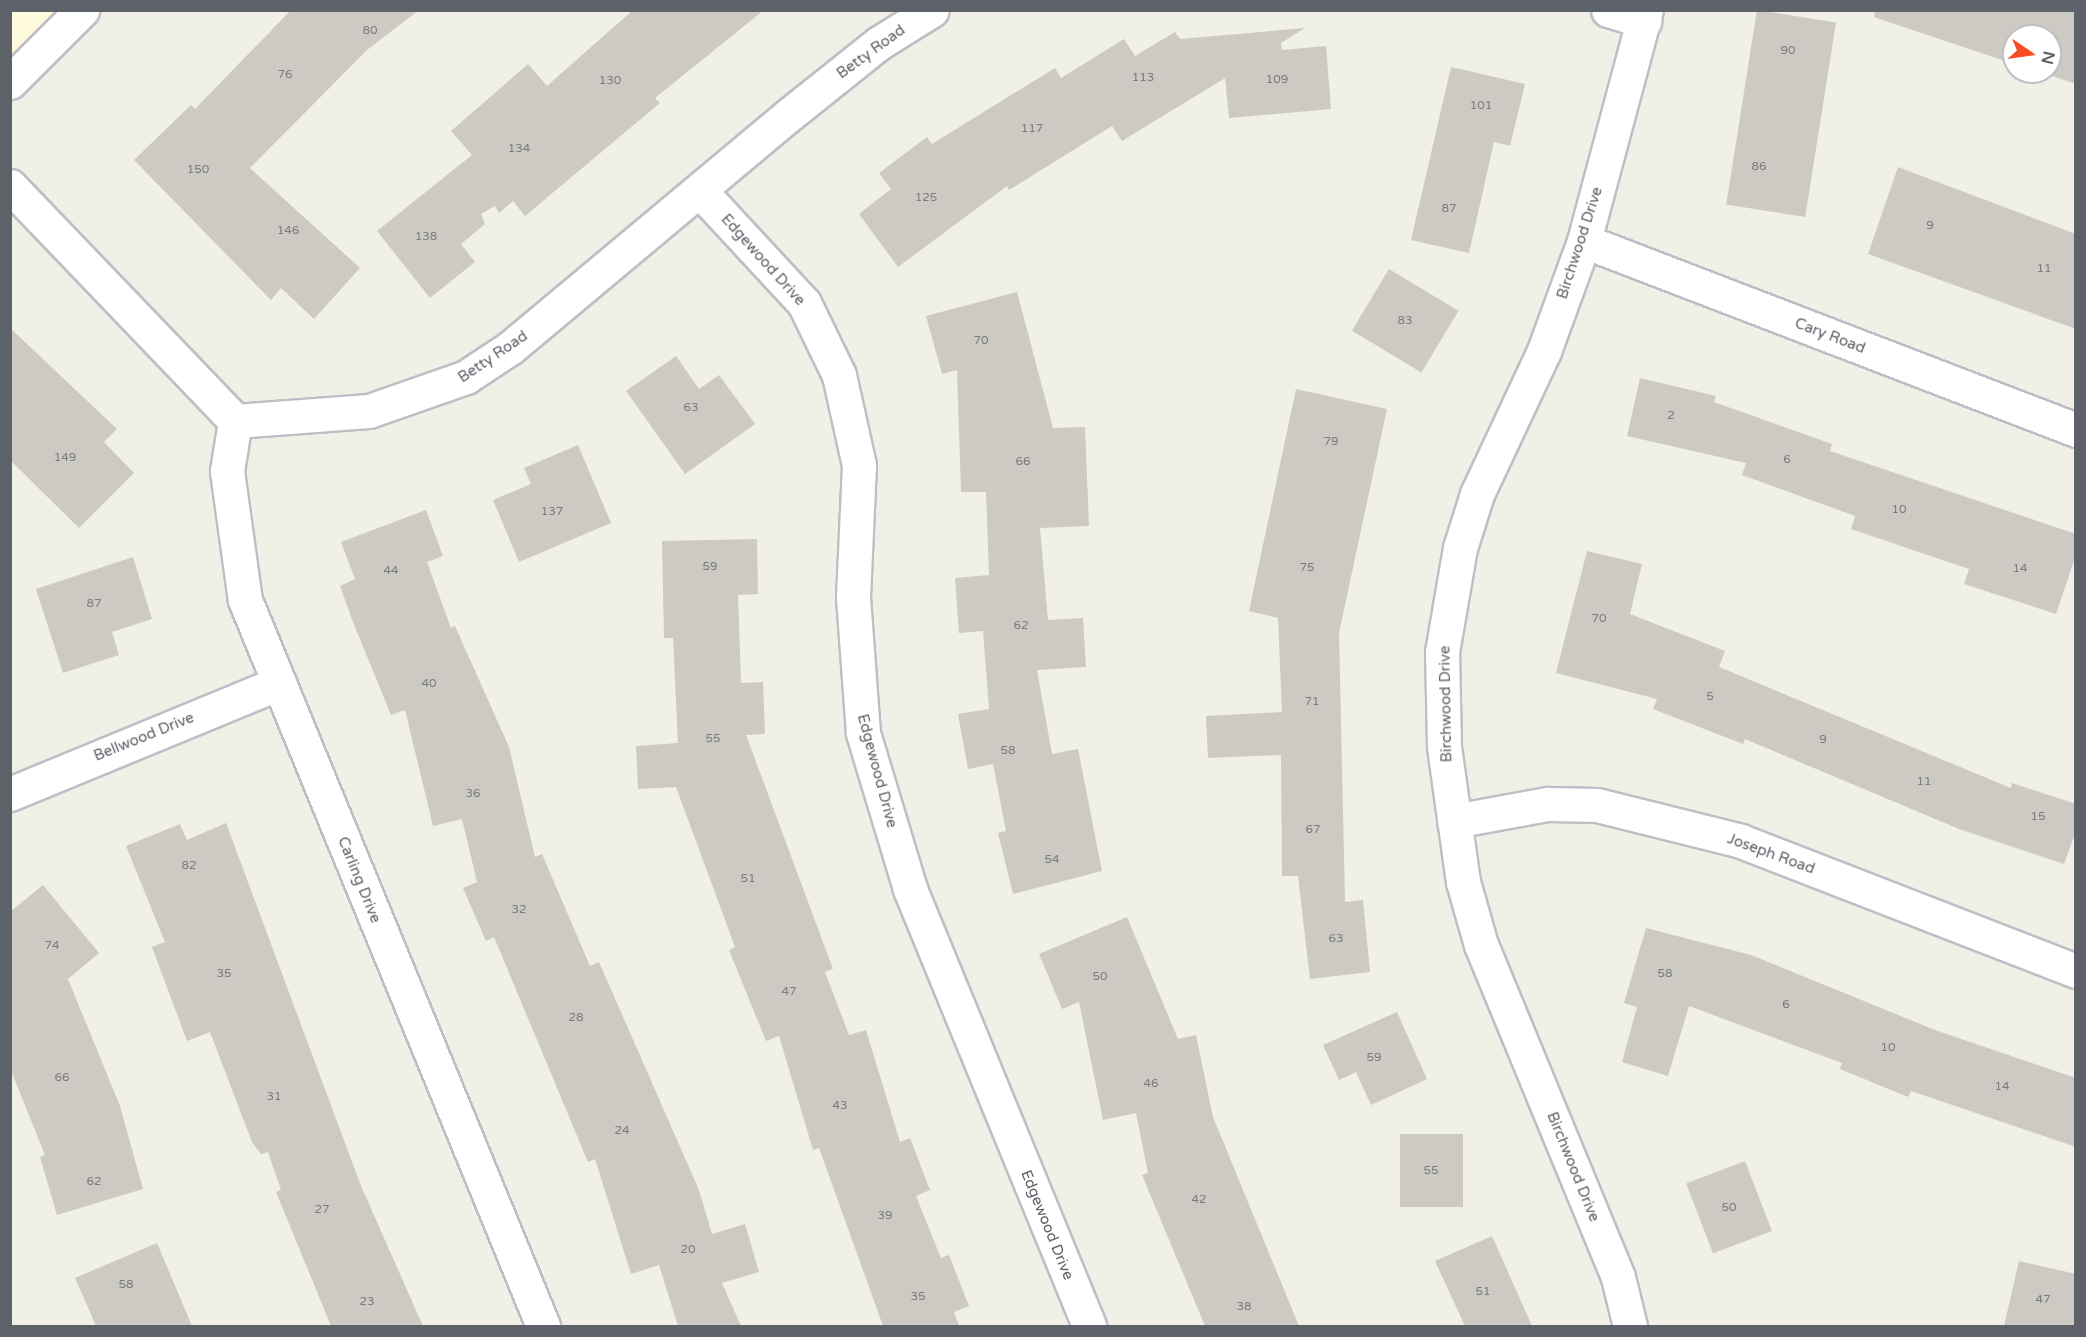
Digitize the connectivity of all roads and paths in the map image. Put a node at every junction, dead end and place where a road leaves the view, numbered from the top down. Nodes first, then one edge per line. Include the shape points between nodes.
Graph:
1 (82, 10) edge
2 (932, 10) edge
3 (1608, 10) edge
4 (1645, 16) edge
5 (10, 82) edge
6 (10, 186) edge
7 (702, 193) junction
8 (1584, 241) junction
9 (235, 421) junction
10 (2076, 430) edge
11 (279, 683) junction
12 (10, 794) edge
13 (1454, 821) junction
14 (2076, 971) edge
15 (543, 1326) edge
16 (1089, 1326) edge
17 (1630, 1326) edge

1 - 5 street
2 - 7 street, Betty Road via 798,107
3 - 4 street
4 - 8 street, Birchwood Drive
6 - 9 street
7 - 9 street, Betty Road via 510,348 466,377 369,411
7 - 16 street, Edgewood Drive via 804,303 839,375 859,465 853,608 863,733 910,890
8 - 10 street, Cary Road
8 - 13 street, Birchwood Drive via 1544,351 1477,494 1460,548 1442,652 1444,746
9 - 11 street, Carling Drive via 227,471 237,560 245,600
11 - 12 street, Bellwood Drive
11 - 15 street, Carling Drive
13 - 14 street, Joseph Road via 1548,804 1598,805 1741,841
13 - 17 street, Birchwood Drive via 1481,945 1618,1277

